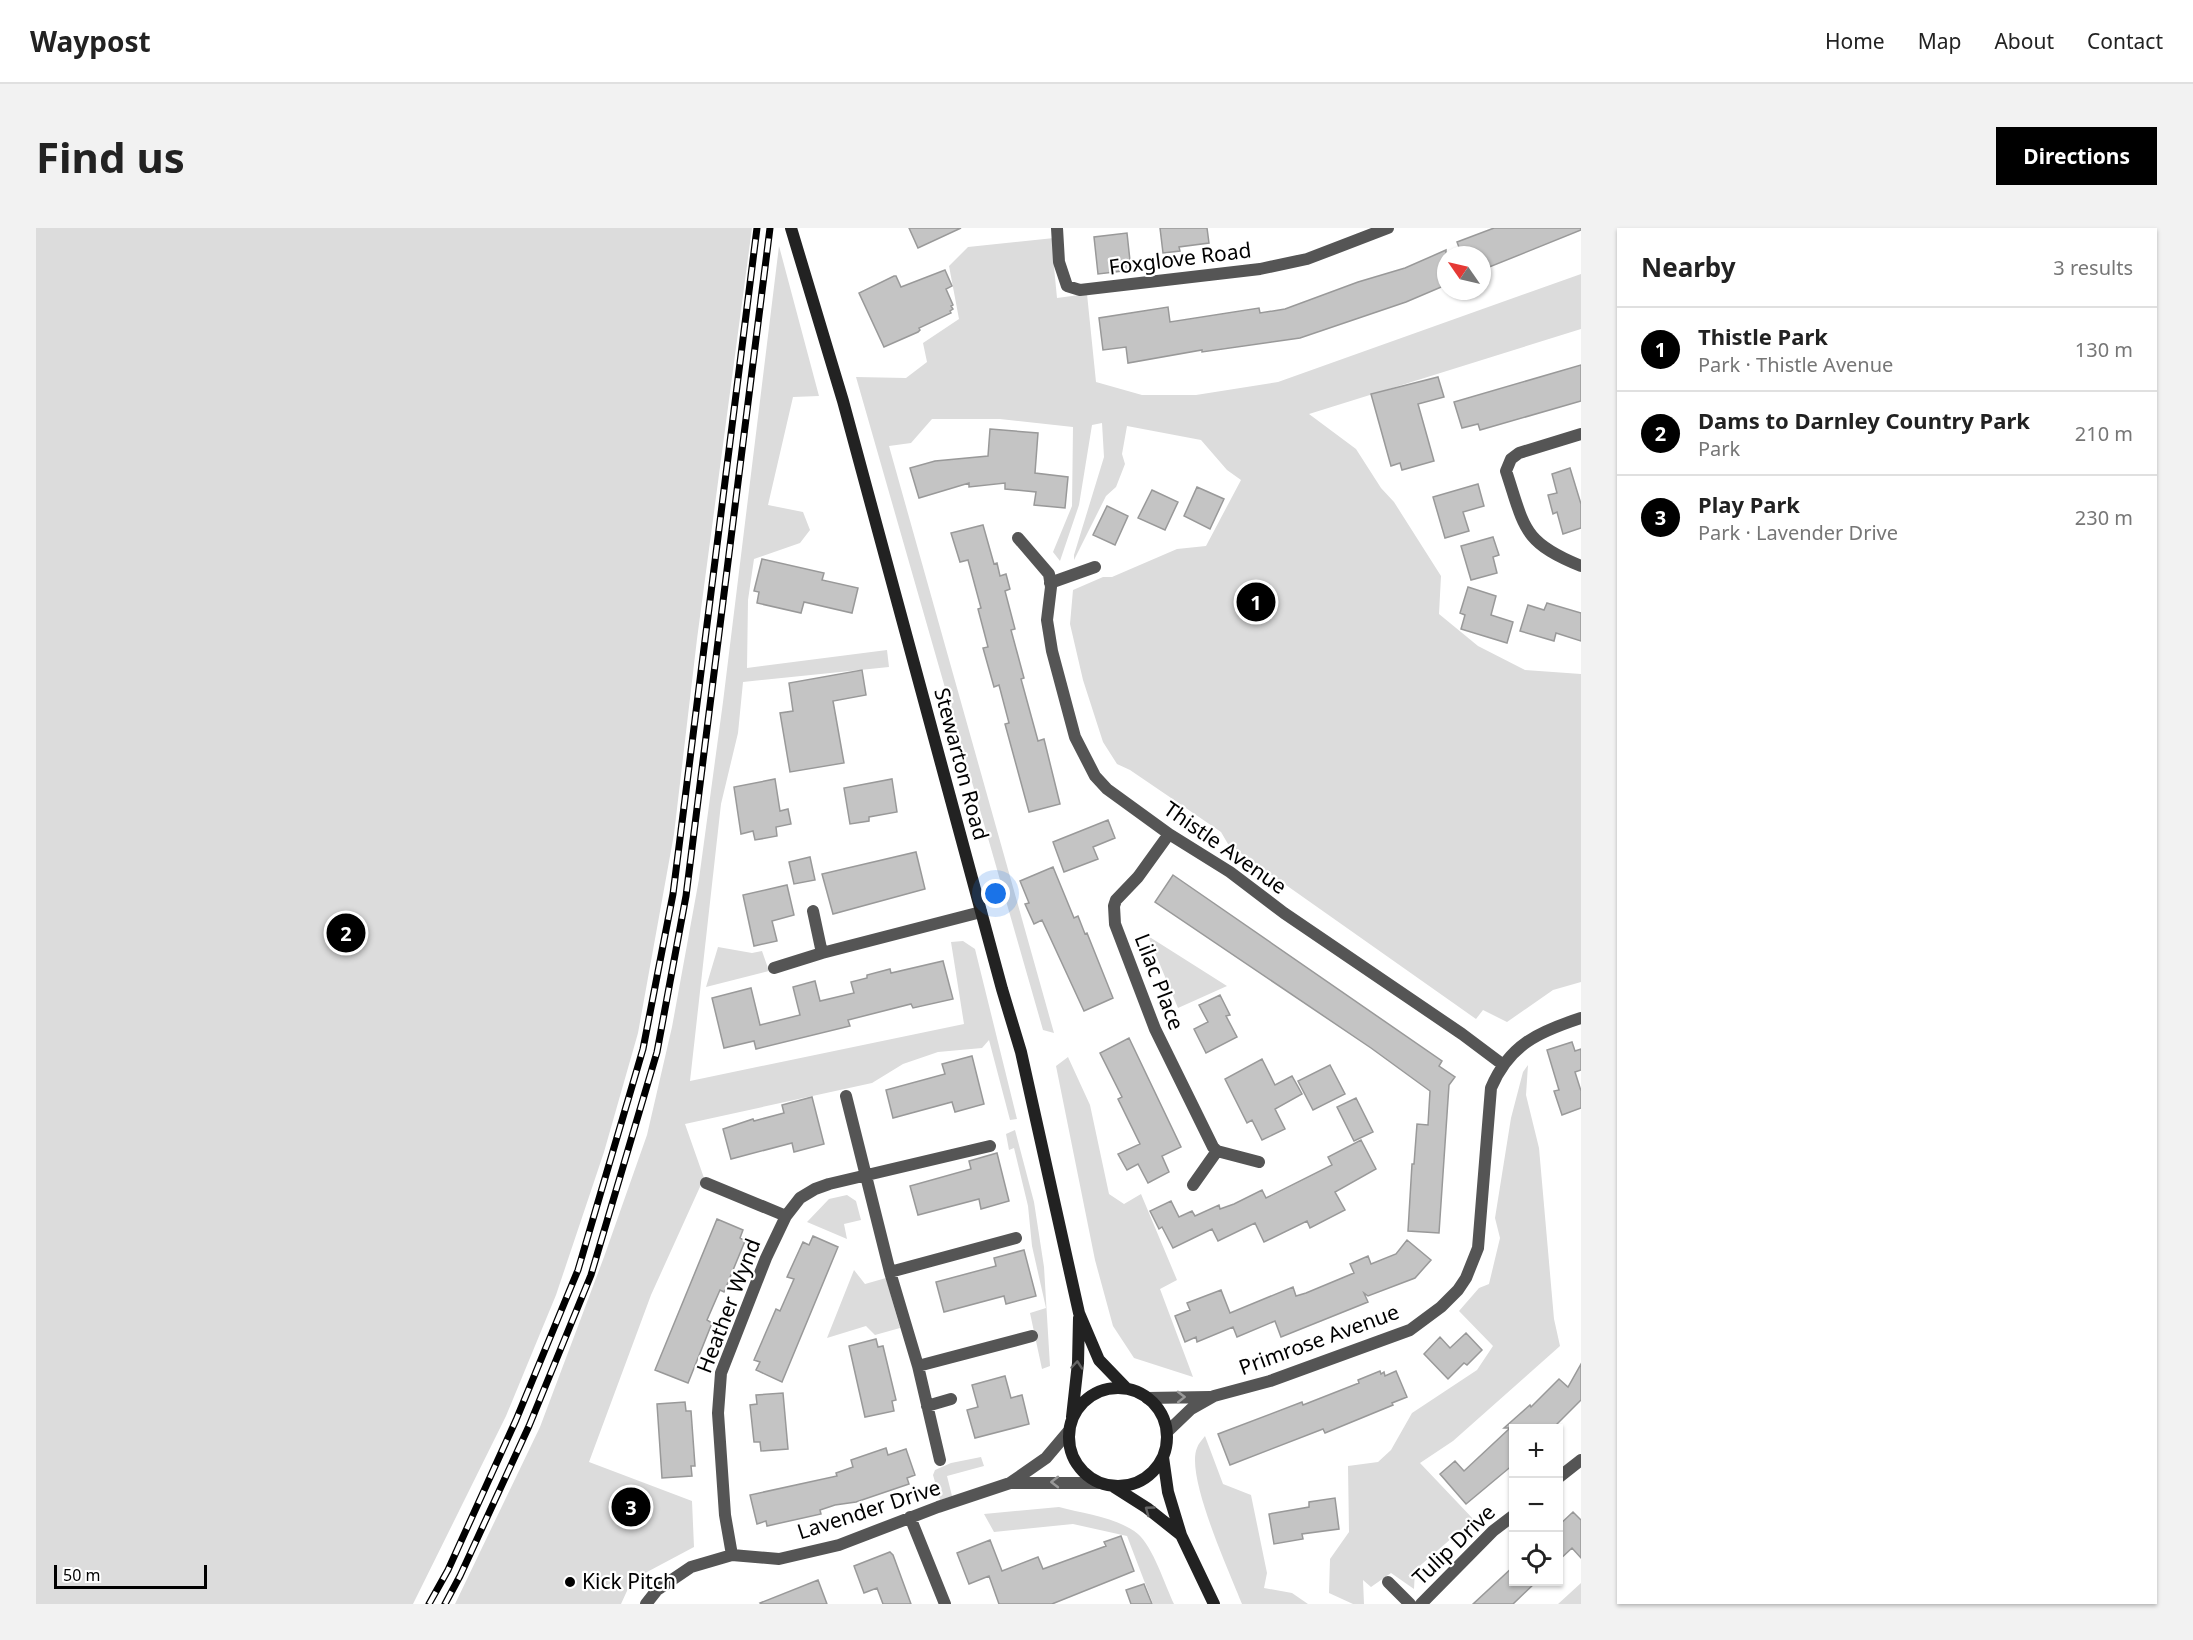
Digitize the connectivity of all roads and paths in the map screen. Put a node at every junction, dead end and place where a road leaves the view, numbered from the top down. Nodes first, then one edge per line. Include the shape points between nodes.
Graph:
1 (791, 228) edge
2 (1057, 228) edge
3 (1388, 228) edge
4 (1581, 434) edge
5 (1018, 538) dead end
6 (1581, 566) edge
7 (1095, 567) dead end
8 (1050, 583) junction
9 (1170, 834) junction
10 (813, 911) dead end
11 (981, 912) junction
12 (822, 953) junction
13 (774, 968) dead end
14 (1581, 1018) edge
15 (1502, 1064) junction
16 (846, 1096) dead end
17 (990, 1146) dead end
18 (1217, 1151) junction
19 (1259, 1162) dead end
20 (866, 1176) junction
21 (706, 1182) dead end
22 (1193, 1185) dead end
23 (786, 1216) junction
24 (1016, 1238) dead end
25 (890, 1272) junction
26 (1079, 1314) junction
27 (1032, 1336) dead end
28 (918, 1366) junction
29 (1126, 1388) junction
30 (1214, 1396) junction
31 (1147, 1398) junction
32 (951, 1399) dead end
33 (927, 1406) junction
34 (1072, 1417) junction
35 (1068, 1432) junction
36 (1167, 1432) junction
37 (1163, 1457) junction
38 (940, 1460) dead end
39 (1581, 1460) edge
40 (1563, 1474) edge
41 (1010, 1483) junction
42 (1099, 1483) junction
43 (1114, 1487) junction
44 (910, 1517) junction
45 (1509, 1519) edge
46 (1181, 1535) junction
47 (732, 1555) junction
48 (1388, 1582) dead end
49 (646, 1604) edge
50 (945, 1604) edge
51 (1214, 1604) edge
52 (1410, 1604) edge
53 (1421, 1604) edge

1 - 11 main road, Stewarton Road via 843,401
2 - 3 street, Foxglove Road via 1059,262 1067,286 1080,290 1260,269 1307,259
4 - 6 street via 1519,453 1506,471 1524,527 1531,537 1555,555
5 - 8 street via 1049,574
7 - 8 street
8 - 9 street, Thistle Avenue via 1047,620 1052,651 1075,737 1095,776 1107,789
9 - 15 street, Thistle Avenue
9 - 18 street, Lilac Place via 1116,900 1115,924 1155,1029 1201,1127
10 - 12 street
11 - 12 street
11 - 26 main road, Stewarton Road via 1021,1052
12 - 13 street
14 - 15 street, Primrose Avenue via 1528,1039
15 - 30 street, Primrose Avenue via 1491,1088 1478,1248 1458,1290 1410,1330 1270,1382
16 - 20 street
17 - 20 street, Heather Wynd
18 - 19 street
18 - 22 street
20 - 23 street, Heather Wynd via 815,1189 800,1198
20 - 25 street
21 - 23 street
23 - 47 street, Heather Wynd via 721,1373 718,1413 725,1515
24 - 25 street
25 - 28 street
26 - 29 main road, Stewarton Road via 1099,1360
34 -> 26 main road, Stewarton Road
27 - 28 street
28 - 33 street
29 - 31 main road, Stewarton Road
29 - 34 main road, Stewarton Road via 1094,1393
31 -> 30 street, Primrose Avenue
30 - 36 street, Primrose Avenue via 1191,1409
31 - 36 main road, Stewarton Road via 1164,1419
32 - 33 street
33 - 38 street
34 - 35 main road, Stewarton Road
35 - 41 street, Lavender Drive via 1046,1458
35 - 42 main road, Stewarton Road via 1076,1463
36 - 37 main road, Stewarton Road
37 - 43 main road, Stewarton Road via 1144,1479
37 - 46 main road, Stewarton Road
39 - 40 street
42 -> 41 street, Lavender Drive
41 - 44 street, Lavender Drive
42 - 43 main road, Stewarton Road
46 -> 43 main road, Stewarton Road
44 - 47 street, Lavender Drive via 839,1545 779,1559
44 - 50 street
45 - 53 street, Tulip Drive
46 - 51 main road, Stewarton Road
47 - 49 street, Lavender Drive via 691,1567 665,1584
48 - 52 street, Tulip Drive

